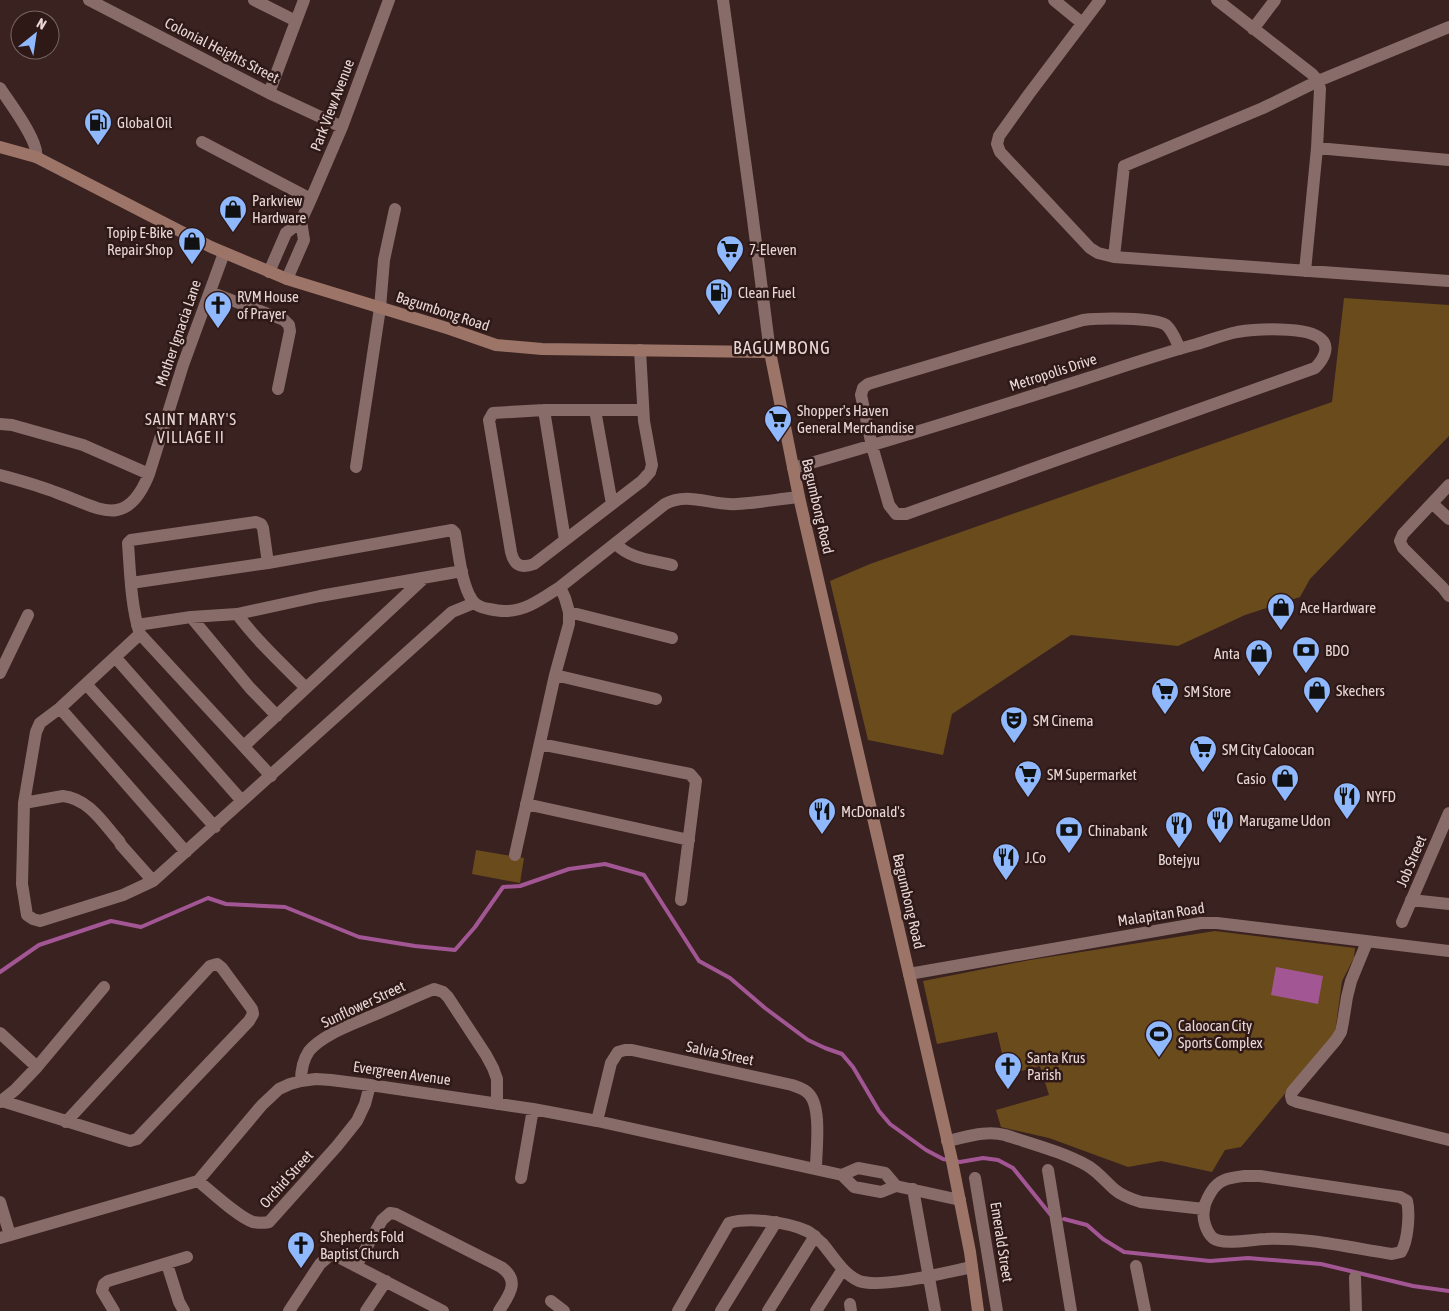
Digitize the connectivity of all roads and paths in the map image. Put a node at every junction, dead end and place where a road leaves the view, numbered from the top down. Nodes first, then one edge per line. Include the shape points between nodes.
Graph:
1 (89, 0) edge
2 (254, 0) edge
3 (304, 0) edge
4 (389, 0) edge
5 (723, 0) edge
6 (1054, 0) edge
7 (1100, 0) edge
8 (1217, 0) edge
9 (1275, 0) edge
10 (296, 21) junction
11 (1082, 23) junction
12 (1449, 27) edge
13 (1253, 29) junction
14 (1318, 81) junction
15 (0, 88) edge
16 (269, 93) junction
17 (342, 127) junction
18 (202, 142) dead end
19 (0, 146) edge
20 (1317, 148) junction
21 (36, 157) junction
22 (1449, 160) edge
23 (311, 199) junction
24 (395, 208) dead end
25 (301, 221) junction
26 (224, 254) junction
27 (1114, 257) junction
28 (1305, 271) junction
29 (269, 272) junction
30 (287, 279) junction
31 (1449, 281) edge
32 (210, 292) junction
33 (380, 308) junction
34 (1180, 349) junction
35 (640, 350) junction
36 (770, 352) junction
37 (278, 389) dead end
38 (544, 410) junction
39 (595, 410) junction
40 (643, 410) junction
41 (0, 424) edge
42 (872, 446) junction
43 (356, 467) dead end
44 (793, 468) junction
45 (0, 474) edge
46 (149, 474) junction
47 (1449, 485) edge
48 (799, 497) junction
49 (1432, 503) junction
50 (612, 504) junction
51 (1449, 519) edge
52 (564, 540) junction
53 (616, 544) junction
54 (268, 563) junction
55 (672, 565) dead end
56 (462, 571) junction
57 (424, 578) junction
58 (131, 583) junction
59 (560, 587) junction
60 (1449, 596) edge
61 (474, 603) junction
62 (569, 612) junction
63 (237, 614) junction
64 (28, 615) dead end
65 (190, 617) junction
66 (139, 630) junction
67 (672, 638) dead end
68 (115, 657) junction
69 (0, 674) edge
70 (555, 675) junction
71 (86, 684) junction
72 (306, 688) junction
73 (656, 699) dead end
74 (60, 708) junction
75 (277, 716) junction
76 (540, 744) junction
77 (244, 746) junction
78 (271, 776) junction
79 (242, 801) junction
80 (24, 803) junction
81 (526, 804) junction
82 (1449, 813) edge
83 (215, 827) junction
84 (689, 840) junction
85 (186, 852) junction
86 (515, 855) dead end
87 (153, 881) junction
88 (681, 900) dead end
89 (1411, 900) junction
90 (1449, 904) edge
91 (1402, 922) dead end
92 (1366, 942) junction
93 (1449, 951) edge
94 (909, 974) junction
95 (104, 987) dead end
96 (0, 1033) edge
97 (37, 1067) junction
98 (302, 1081) junction
99 (370, 1085) junction
100 (1, 1101) edge
101 (497, 1104) junction
102 (533, 1109) junction
103 (597, 1121) junction
104 (66, 1122) junction
105 (1449, 1140) edge
106 (947, 1141) junction
107 (816, 1169) junction
108 (1048, 1170) dead end
109 (842, 1175) junction
110 (521, 1178) dead end
111 (975, 1178) dead end
112 (198, 1181) junction
113 (896, 1186) junction
114 (913, 1189) junction
115 (960, 1200) junction
116 (0, 1202) edge
117 (1204, 1209) junction
118 (776, 1222) junction
119 (815, 1236) junction
120 (5, 1237) edge
121 (187, 1258) dead end
122 (167, 1264) junction
123 (356, 1266) junction
124 (1136, 1266) dead end
125 (972, 1267) junction
126 (843, 1269) junction
127 (928, 1276) junction
128 (1355, 1277) dead end
129 (386, 1281) junction
130 (551, 1301) dead end
131 (114, 1311) edge
132 (184, 1311) edge
133 (289, 1311) edge
134 (366, 1311) edge
135 (443, 1311) edge
136 (499, 1311) edge
137 (564, 1311) edge
138 (678, 1311) edge
139 (721, 1311) edge
140 (768, 1311) edge
141 (816, 1311) edge
142 (934, 1311) edge
143 (978, 1311) edge
144 (997, 1311) edge
145 (1070, 1311) edge
146 (1145, 1311) edge
147 (1356, 1311) edge

1 - 16 street, Colonial Heights Street
2 - 10 street
3 - 10 street
4 - 17 street, Park View Avenue
5 - 36 street
6 - 11 street
7 - 11 street
8 - 13 street
9 - 13 street
10 - 16 street
11 - 27 street via 999,136 997,144 1000,152 1090,248
12 - 14 street
13 - 14 street
14 - 20 street
14 - 27 street via 1263,108 1124,166
15 - 21 street via 34,141
16 - 17 street, Colonial Heights Street
17 - 23 street, Park View Avenue
18 - 23 street
19 - 21 main road, Bagumbong Road
20 - 22 street
20 - 28 street
21 - 26 main road, Bagumbong Road
23 - 25 street, Park View Avenue
24 - 33 street via 384,260
25 - 29 street, Park View Avenue via 286,233
25 - 30 street, Park View Avenue via 304,240
26 - 29 main road, Bagumbong Road
26 - 32 street, Mother Ignacia Lane
27 - 28 street
28 - 31 street
29 - 30 main road, Bagumbong Road
30 - 33 main road, Bagumbong Road
32 - 37 street via 289,324
32 - 46 street, Mother Ignacia Lane
33 - 35 main road, Bagumbong Road via 496,344 542,349
33 - 43 street
34 - 42 street, Metropolis Drive
34 - 42 street via 1165,324 1155,321 1083,320 868,384 861,395
34 - 42 street, Metropolis Drive via 1237,332 1259,330 1304,331 1324,341 1326,351 1315,368 906,514 896,514 889,505
35 - 36 main road, Bagumbong Road
35 - 40 street
36 - 44 main road, Bagumbong Road
38 - 39 street
38 - 52 street
38 - 52 street via 493,413 489,420 513,559 522,567 528,567
39 - 40 street
39 - 50 street
40 - 50 street via 652,458 650,472
41 - 46 street via 12,424 83,445
42 - 44 street, Metropolis Drive
44 - 48 main road, Bagumbong Road
45 - 46 street, Mother Ignacia Lane via 105,511 129,506 142,490
47 - 49 street
48 - 53 street via 737,504 674,499
48 - 94 main road, Bagumbong Road
49 - 51 street
49 - 60 street via 1400,541
50 - 52 street
53 - 55 street via 631,555
53 - 59 street
54 - 56 street via 452,530
54 - 58 street
54 - 58 street via 261,524 198,530 131,540 128,543
56 - 57 street
56 - 61 street
57 - 63 street
57 - 72 street
58 - 66 street
59 - 61 street via 527,607 505,611 482,608
59 - 62 street
61 - 78 street via 452,612
62 - 67 street
62 - 70 street via 569,624
63 - 65 street
63 - 72 street
64 - 69 street
65 - 66 street
65 - 75 street
66 - 68 street
66 - 77 street
68 - 71 street
68 - 79 street
70 - 73 street
70 - 76 street
71 - 74 street
71 - 83 street
72 - 75 street
74 - 80 street via 40,723 36,732
74 - 85 street
75 - 77 street
76 - 81 street
76 - 84 street via 690,774 696,781
77 - 78 street
78 - 79 street
79 - 83 street
80 - 87 street via 63,796 84,803
80 - 87 street via 22,884 27,915 33,919 40,921 114,898
81 - 84 street
81 - 86 street
82 - 89 street, Job Street
83 - 85 street
84 - 88 street
85 - 87 street
89 - 90 street
89 - 91 street, Job Street
92 - 93 street, Malapitan Road
92 - 94 street, Malapitan Road via 1233,924 1201,923
92 - 105 street via 1351,981 1341,1032 1292,1092 1292,1100
94 - 106 main road, Bagumbong Road
95 - 97 street
96 - 97 street
97 - 100 street
98 - 99 street, Evergreen Avenue via 331,1080
98 - 101 street, Sunflower Street via 304,1062 318,1042 434,989 448,997 493,1068
98 - 112 street, Evergreen Avenue via 279,1089 267,1100
99 - 101 street, Evergreen Avenue
99 - 112 street, Orchid Street via 357,1121 269,1222 244,1218
100 - 104 street
101 - 102 street, Evergreen Avenue
102 - 103 street, Evergreen Avenue
102 - 110 street
103 - 107 street, Evergreen Avenue
103 - 107 street, Salvia Street via 611,1063 618,1052 632,1050 727,1070 809,1093 817,1114
104 - 104 street via 130,1141 143,1134 253,1014 252,1008 222,968 217,964 210,966
106 - 115 main road, Bagumbong Road
106 - 117 street via 983,1133 1005,1135 1080,1162 1132,1200
107 - 109 street, Evergreen Avenue
108 - 145 street
109 - 113 street, Evergreen Avenue via 854,1187 881,1192
109 - 113 street, Evergreen Avenue via 858,1168 885,1173
111 - 144 street, Emerald Street
112 - 120 street
113 - 114 street, Evergreen Avenue
114 - 115 street, Evergreen Avenue
114 - 127 street
115 - 125 main road, Bagumbong Road
116 - 120 street
117 - 117 street via 1206,1230 1218,1240 1298,1240 1392,1254 1401,1252 1405,1246 1409,1209 1407,1201 1400,1198 1260,1176 1229,1178 1219,1182
118 - 119 street
118 - 138 street via 737,1220 729,1223
118 - 139 street
119 - 126 street
119 - 140 street
121 - 122 street
122 - 131 street via 104,1284 103,1294
122 - 132 street
123 - 129 street
123 - 133 street via 334,1256 324,1259
123 - 136 street via 382,1220 396,1214 508,1272 512,1286
124 - 146 street
125 - 127 street
125 - 143 main road, Bagumbong Road
126 - 127 street via 858,1280 869,1283
126 - 141 street
127 - 142 street
128 - 147 street
129 - 134 street
129 - 135 street
130 - 137 street

